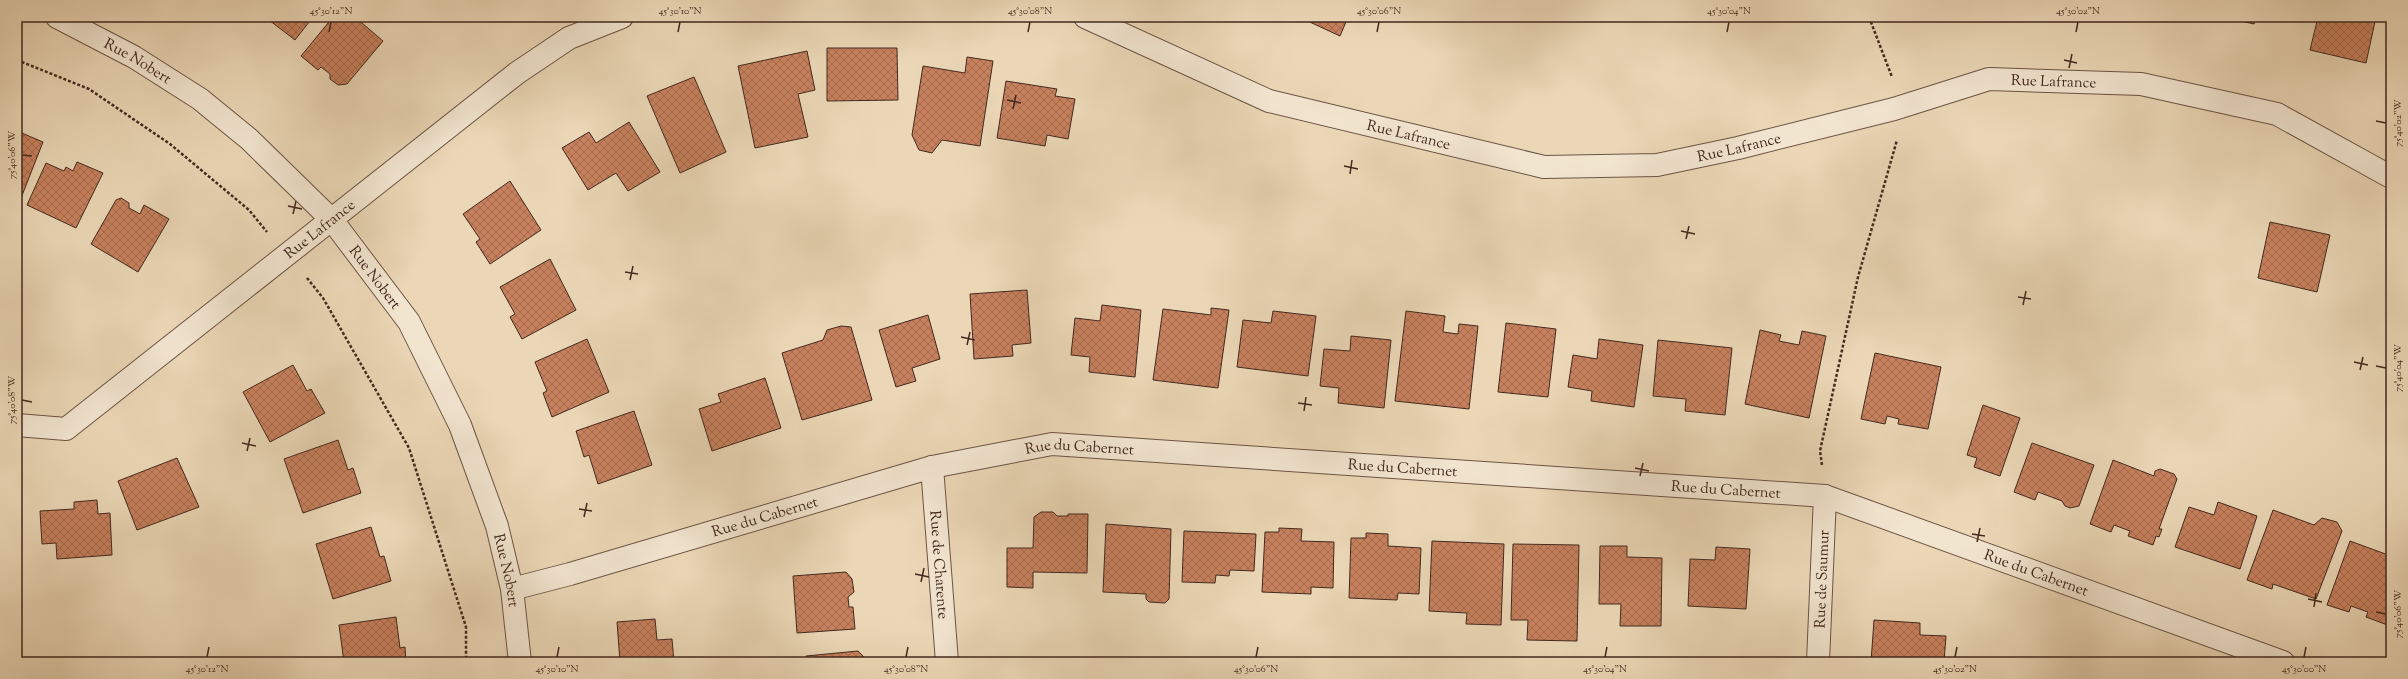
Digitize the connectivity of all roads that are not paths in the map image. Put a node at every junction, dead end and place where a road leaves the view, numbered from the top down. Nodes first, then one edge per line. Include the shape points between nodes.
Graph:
1 (56, 17) edge
2 (622, 17) edge
3 (1085, 17) edge
4 (2391, 177) edge
5 (332, 220) junction
6 (17, 425) edge
7 (932, 467) junction
8 (1825, 496) junction
9 (512, 589) junction
10 (520, 662) edge
11 (947, 662) edge
12 (1818, 662) edge
13 (2283, 662) edge

1 - 5 street, Rue Nobert via 134,57 200,99 248,139
2 - 5 street, Rue Lafrance via 570,38 517,73
3 - 4 street, Rue Lafrance via 1269,101 1544,167 1657,165 1738,148 1894,109 1989,80 2141,84 2277,114
5 - 6 street, Rue Lafrance via 66,429
5 - 9 street, Rue Nobert via 409,322 439,379 460,425 497,526
7 - 8 street, Rue du Cabernet via 1052,444
7 - 9 street, Rue du Cabernet
7 - 11 street, Rue de Charente
8 - 12 street, Rue de Saumur
8 - 13 street, Rue du Cabernet
9 - 10 street, Rue Nobert

